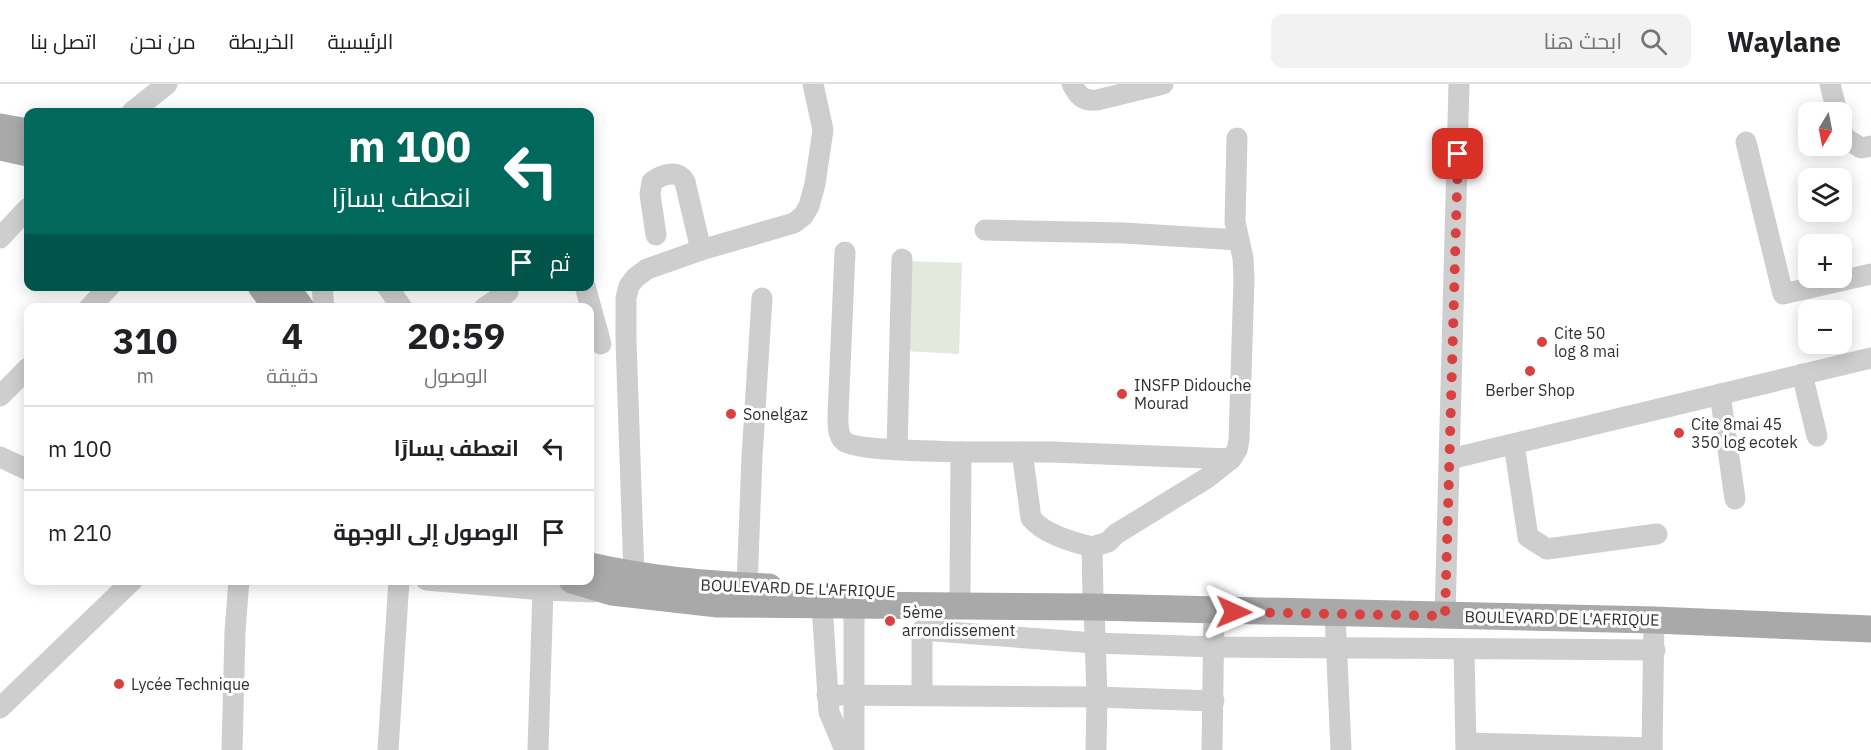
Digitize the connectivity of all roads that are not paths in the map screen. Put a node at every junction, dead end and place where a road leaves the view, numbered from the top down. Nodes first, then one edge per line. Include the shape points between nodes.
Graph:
1 (167, 84) edge
2 (813, 84) edge
3 (1072, 84) edge
4 (1163, 84) edge
5 (1459, 84) edge
6 (1830, 84) edge
7 (1834, 102) edge
8 (137, 108) edge
9 (0, 127) edge
10 (24, 131) edge
11 (1237, 138) dead end
12 (1746, 142) dead end
13 (1852, 142) edge
14 (1871, 146) edge
15 (0, 147) edge
16 (24, 152) edge
17 (24, 212) edge
18 (985, 230) dead end
19 (656, 235) dead end
20 (0, 238) edge
21 (1239, 240) junction
22 (701, 250) junction
23 (845, 252) dead end
24 (902, 259) dead end
25 (1871, 274) edge
26 (105, 291) edge
27 (265, 291) edge
28 (508, 292) dead end
29 (762, 298) dead end
30 (94, 303) edge
31 (274, 303) edge
32 (492, 303) edge
33 (594, 319) edge
34 (601, 344) dead end
35 (1871, 358) edge
36 (24, 372) edge
37 (1802, 374) junction
38 (1720, 394) junction
39 (0, 396) edge
40 (1817, 436) dead end
41 (1514, 444) junction
42 (897, 449) junction
43 (961, 452) junction
44 (1022, 452) junction
45 (1232, 459) junction
46 (1450, 459) junction
47 (3, 463) edge
48 (24, 469) edge
49 (1735, 499) dead end
50 (1657, 534) dead end
51 (1092, 547) junction
52 (594, 567) edge
53 (634, 576) junction
54 (128, 585) edge
55 (239, 585) edge
56 (399, 585) edge
57 (486, 585) edge
58 (589, 585) edge
59 (747, 586) junction
60 (543, 590) junction
61 (612, 592) junction
62 (960, 593) junction
63 (1093, 602) junction
64 (822, 605) junction
65 (854, 605) junction
66 (1445, 610) junction
67 (1214, 611) junction
68 (1871, 612) edge
69 (1335, 614) junction
70 (1654, 620) junction
71 (1871, 629) edge
72 (1094, 642) junction
73 (1215, 647) junction
74 (1337, 648) junction
75 (1464, 649) junction
76 (1655, 650) junction
77 (827, 695) junction
78 (854, 695) junction
79 (922, 695) junction
80 (1097, 697) junction
81 (1214, 701) junction
82 (0, 708) edge
83 (1466, 746) edge
84 (1652, 749) edge
85 (232, 750) edge
86 (388, 750) edge
87 (538, 750) edge
88 (845, 750) edge
89 (855, 750) edge
90 (1096, 750) edge
91 (1212, 750) edge
92 (1341, 750) edge

1 - 8 street
2 - 22 street via 823,130 815,184 803,216 794,223
3 - 4 street via 1086,101
5 - 46 street
6 - 7 street
9 - 10 main road
11 - 21 street via 1235,222
12 - 25 street via 1784,294
13 - 14 street via 1861,148
15 - 16 main road
17 - 20 street
18 - 21 street
19 - 22 street via 652,182 679,174 685,183
21 - 45 street via 1244,279 1239,440
22 - 53 street via 641,273 629,286 626,298
23 - 42 street via 839,433 849,445
24 - 42 street
26 - 30 street
27 - 31 main road
28 - 32 street
29 - 59 street
33 - 34 street
35 - 37 street
36 - 39 street
37 - 38 street
37 - 40 street
38 - 41 street
38 - 49 street
41 - 46 street
41 - 50 street via 1528,537 1547,549
42 - 43 street
43 - 44 street
43 - 62 street
44 - 45 street
44 - 51 street via 1031,519 1055,534
45 - 51 street via 1108,542
46 - 66 street
47 - 48 street
51 - 63 street
52 - 53 main road, BOULEVARD DE L'AFRIQUE
53 - 59 main road, BOULEVARD DE L'AFRIQUE
54 - 82 street
55 - 85 street
56 - 86 street
57 - 60 street
58 - 61 main road, BOULEVARD DE L'AFRIQUE
59 - 62 main road, BOULEVARD DE L'AFRIQUE
60 - 61 street
60 - 87 street
61 - 64 main road, BOULEVARD DE L'AFRIQUE via 718,604
62 - 63 main road, BOULEVARD DE L'AFRIQUE
63 - 65 main road, BOULEVARD DE L'AFRIQUE
63 - 66 main road, BOULEVARD DE L'AFRIQUE
63 - 67 main road, BOULEVARD DE L'AFRIQUE
63 - 72 street
64 - 65 main road, BOULEVARD DE L'AFRIQUE
64 - 77 street
65 - 78 street
66 - 68 main road, BOULEVARD DE L'AFRIQUE
66 - 69 main road, BOULEVARD DE L'AFRIQUE
66 - 70 main road, BOULEVARD DE L'AFRIQUE
67 - 69 main road, BOULEVARD DE L'AFRIQUE
67 - 73 street
69 - 74 street
70 - 71 main road, BOULEVARD DE L'AFRIQUE
70 - 76 street
72 - 73 street
72 - 79 street via 922,630
72 - 80 street
73 - 74 street
73 - 81 street
74 - 75 street
74 - 92 street
75 - 76 street
75 - 83 street
76 - 84 street
77 - 78 street
77 - 88 street via 829,712
78 - 79 street
78 - 89 street
79 - 80 street
80 - 81 street
80 - 90 street
81 - 91 street
83 - 84 street

